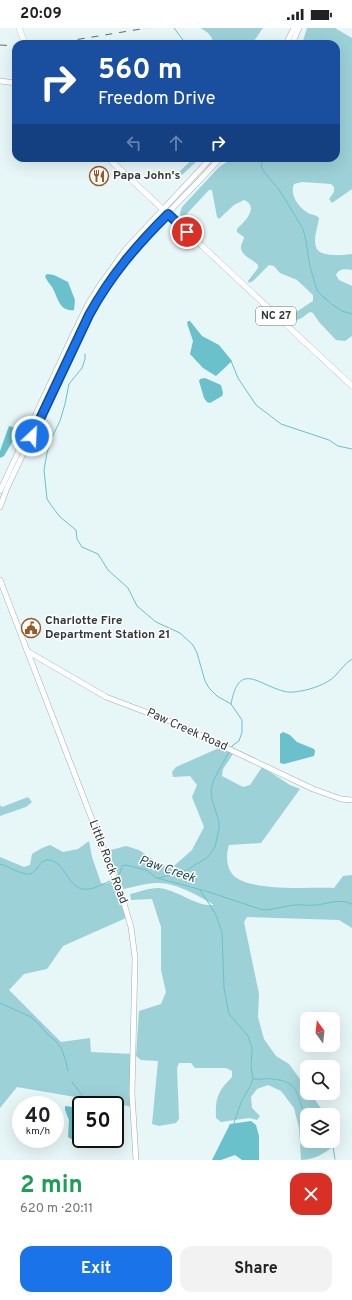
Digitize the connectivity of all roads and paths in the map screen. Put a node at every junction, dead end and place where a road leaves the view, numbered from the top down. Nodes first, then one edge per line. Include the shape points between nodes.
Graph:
1 (19, 28) edge
2 (294, 28) edge
3 (299, 28) edge
4 (24, 40) edge
5 (288, 40) edge
6 (294, 40) edge
7 (0, 81) edge
8 (12, 82) edge
9 (112, 162) edge
10 (207, 162) edge
11 (216, 162) edge
12 (162, 209) junction
13 (168, 214) junction
14 (352, 386) edge
15 (0, 491) edge
16 (0, 507) edge
17 (0, 580) edge
18 (27, 651) junction
19 (352, 800) edge
20 (136, 1160) edge

1 - 4 main road
2 - 5 main road
3 - 6 main road
7 - 8 main road
9 - 12 main road, NC 27
10 - 12 main road
11 - 13 main road
12 - 13 main road, NC 27
12 - 15 main road via 108,272 88,304
13 - 14 main road, NC 27
13 - 16 main road via 121,265 89,315
17 - 18 main road, Little Rock Road
18 - 19 main road, Paw Creek Road via 106,697 162,718 318,791
18 - 20 main road, Little Rock Road via 131,927 135,958 132,1094

